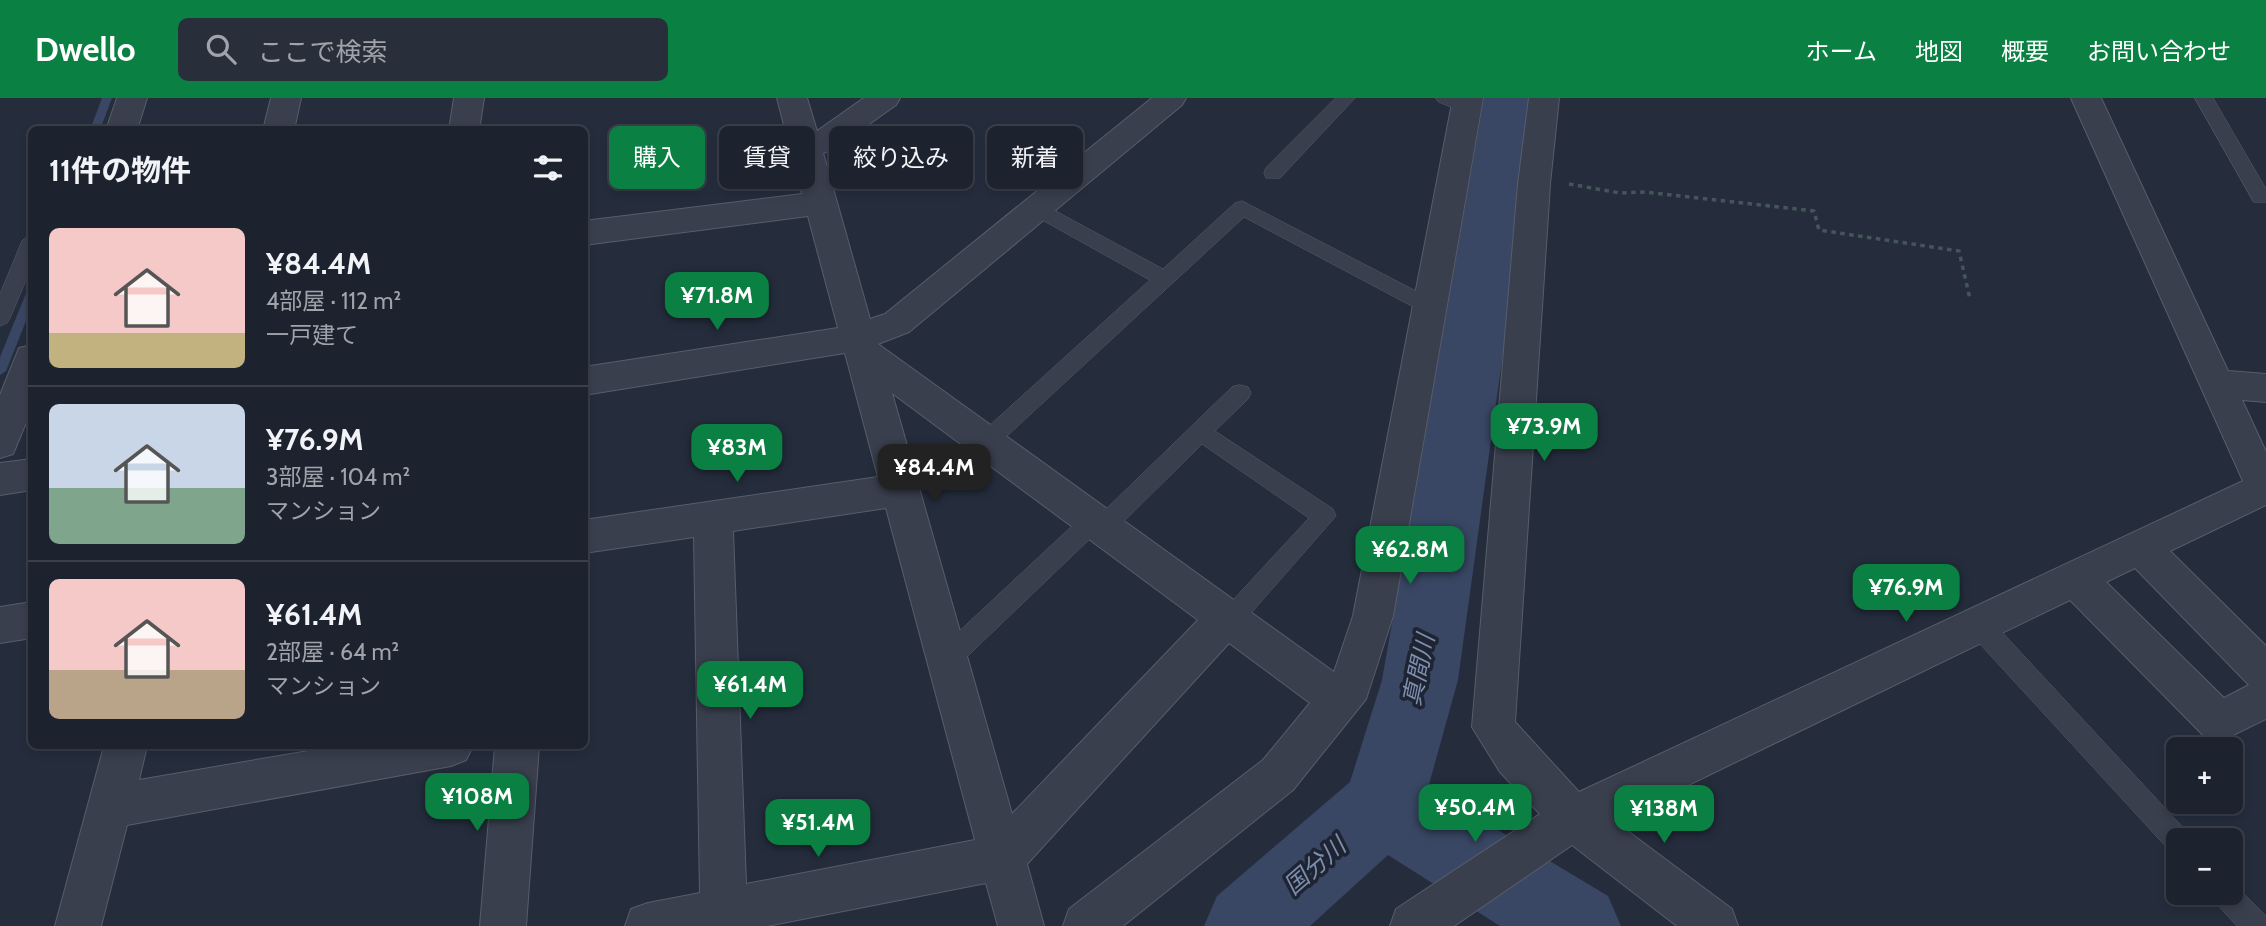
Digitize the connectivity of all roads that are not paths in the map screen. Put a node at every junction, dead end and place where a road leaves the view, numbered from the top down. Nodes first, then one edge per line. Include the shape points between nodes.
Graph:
1 (132, 98) edge
2 (286, 98) edge
3 (469, 98) edge
4 (792, 98) edge
5 (886, 98) edge
6 (1171, 98) edge
7 (1346, 98) edge
8 (1544, 98) edge
9 (2086, 98) edge
10 (2204, 98) edge
11 (1460, 101) edge
12 (122, 126) edge
13 (279, 126) edge
14 (465, 126) edge
15 (800, 126) edge
16 (815, 144) edge
17 (1273, 173) dead end
18 (815, 180) edge
19 (2261, 197) dead end
20 (821, 203) junction
21 (1035, 206) junction
22 (588, 232) edge
23 (28, 250) edge
24 (1165, 279) junction
25 (1432, 308) junction
26 (0, 317) edge
27 (862, 346) junction
28 (28, 369) edge
29 (588, 380) edge
30 (2216, 384) junction
31 (2266, 388) edge
32 (1240, 393) dead end
33 (1200, 432) junction
34 (986, 442) junction
35 (0, 443) edge
36 (28, 475) edge
37 (0, 479) edge
38 (899, 490) junction
39 (2262, 492) edge
40 (713, 518) junction
41 (1099, 524) junction
42 (588, 536) edge
43 (2140, 547) junction
44 (2076, 578) junction
45 (1228, 619) junction
46 (28, 621) edge
47 (1978, 624) junction
48 (0, 625) edge
49 (946, 660) junction
50 (2266, 674) edge
51 (2266, 698) edge
52 (1339, 700) junction
53 (125, 749) edge
54 (434, 749) edge
55 (517, 749) edge
56 (110, 807) junction
57 (1573, 818) junction
58 (2166, 828) edge
59 (1002, 857) junction
60 (2237, 905) edge
61 (724, 919) edge
62 (1413, 925) edge
63 (78, 926) edge
64 (503, 926) edge
65 (648, 926) edge
66 (1021, 926) edge
67 (1086, 926) edge
68 (1715, 926) edge
69 (2256, 926) edge

1 - 12 street
2 - 13 street
3 - 14 street
4 - 15 street
5 - 16 street
6 - 21 street
7 - 17 lane
8 - 57 street via 1493,727 1515,759
9 - 30 street
10 - 19 lane
11 - 25 street
18 - 20 street
20 - 22 street
20 - 27 street
21 - 24 lane
21 - 27 street via 897,323
23 - 26 lane
24 - 25 lane via 1242,208
24 - 34 lane
25 - 52 street via 1373,616 1351,685
27 - 29 street
27 - 34 street
27 - 38 street
28 - 35 street
30 - 31 street
30 - 39 street
32 - 33 lane
33 - 41 lane
33 - 45 lane via 1325,516
34 - 41 street
36 - 37 street
38 - 40 street
38 - 49 street
39 - 43 street
40 - 42 street
40 - 61 street
41 - 45 street
41 - 49 lane
43 - 44 street
43 - 50 street
44 - 47 street
44 - 51 street via 2219,722
45 - 52 street
45 - 59 street
46 - 48 street
47 - 57 street
47 - 58 lane
49 - 59 street
52 - 67 street via 1278,775
53 - 56 street
54 - 56 street
55 - 64 street
56 - 63 street
57 - 62 street
57 - 68 street
59 - 61 street
59 - 66 street
60 - 69 lane
61 - 65 street

